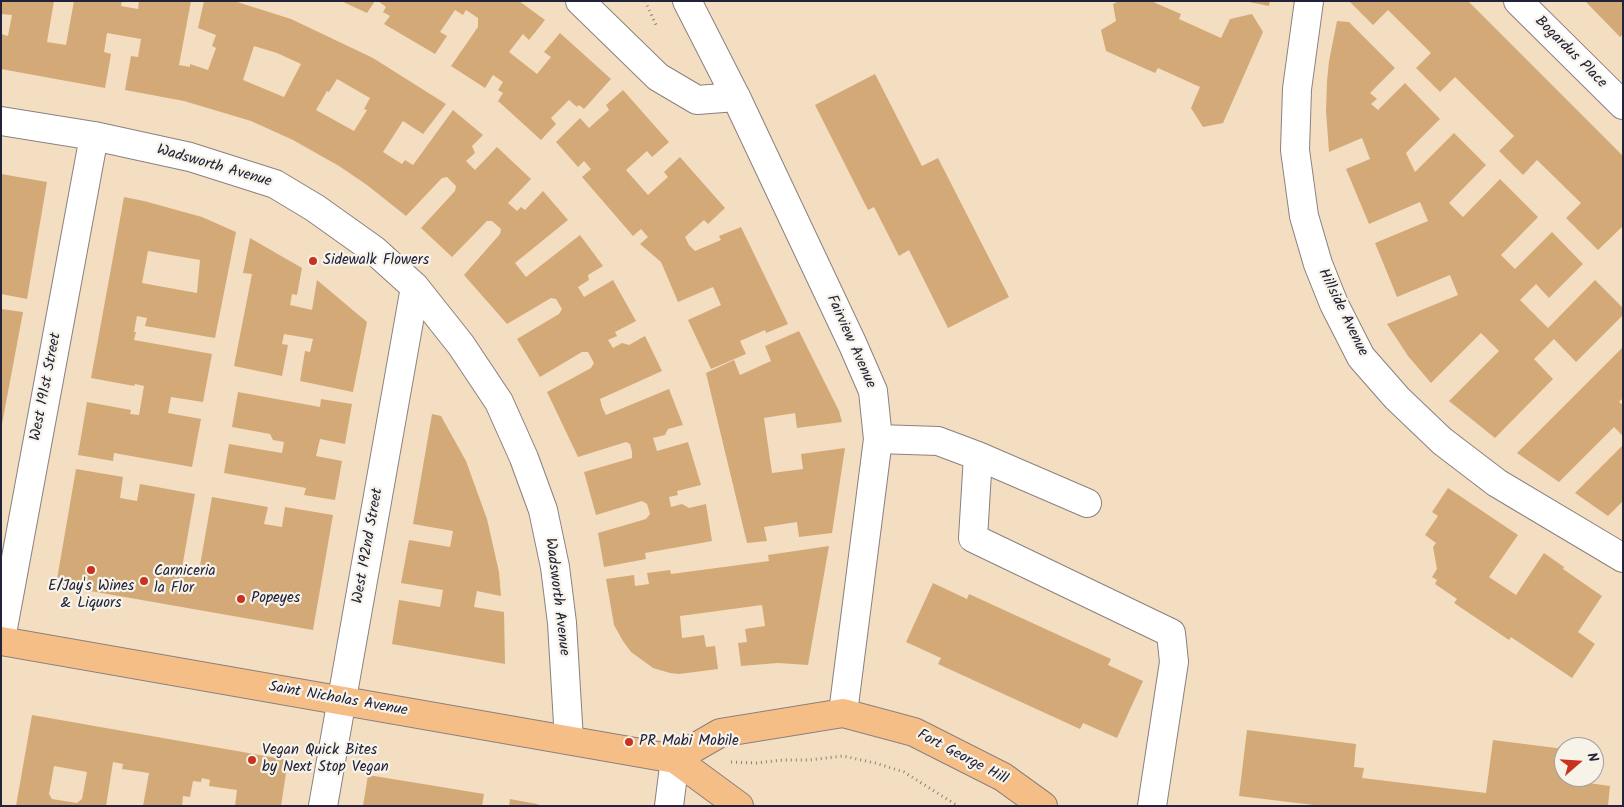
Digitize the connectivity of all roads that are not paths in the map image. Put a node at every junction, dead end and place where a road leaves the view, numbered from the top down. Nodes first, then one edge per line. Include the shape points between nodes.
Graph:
1 (580, 1) edge
2 (687, 1) edge
3 (1309, 1) edge
4 (1518, 1) edge
5 (736, 97) junction
6 (1623, 105) edge
7 (1, 121) edge
8 (94, 136) junction
9 (415, 287) junction
10 (878, 438) junction
11 (978, 456) junction
12 (1086, 503) dead end
13 (1623, 558) edge
14 (1, 640) edge
15 (342, 701) junction
16 (843, 713) junction
17 (569, 740) junction
18 (675, 759) junction
19 (323, 806) edge
20 (669, 806) edge
21 (739, 806) edge
22 (1043, 806) edge
23 (1152, 806) edge

1 - 5 street via 658,77 697,100
2 - 5 street, Fairview Avenue
3 - 13 street, Hillside Avenue via 1297,89 1295,150 1304,216 1334,304 1361,357 1397,398 1442,441 1489,477
4 - 6 street, Bogardus Place
5 - 10 street, Fairview Avenue via 873,392
7 - 8 street, Wadsworth Avenue
8 - 9 street, Wadsworth Avenue via 190,157 275,184 374,250
8 - 14 street, West 191st Street
9 - 15 street, West 192nd Street
9 - 17 street, Wadsworth Avenue via 461,345 499,402 524,458 542,510 555,567 561,614
10 - 11 street via 938,441
10 - 16 street, Fairview Avenue
11 - 12 street
11 - 23 street via 973,538 1171,633 1174,662
14 - 15 main road, Saint Nicholas Avenue
15 - 17 main road, Saint Nicholas Avenue
15 - 19 street, West 192nd Street
16 - 18 main road, Fort George Hill via 720,733
16 - 22 main road, Fort George Hill via 914,732 1003,777
17 - 18 main road, Saint Nicholas Avenue
18 - 20 street
18 - 21 main road

